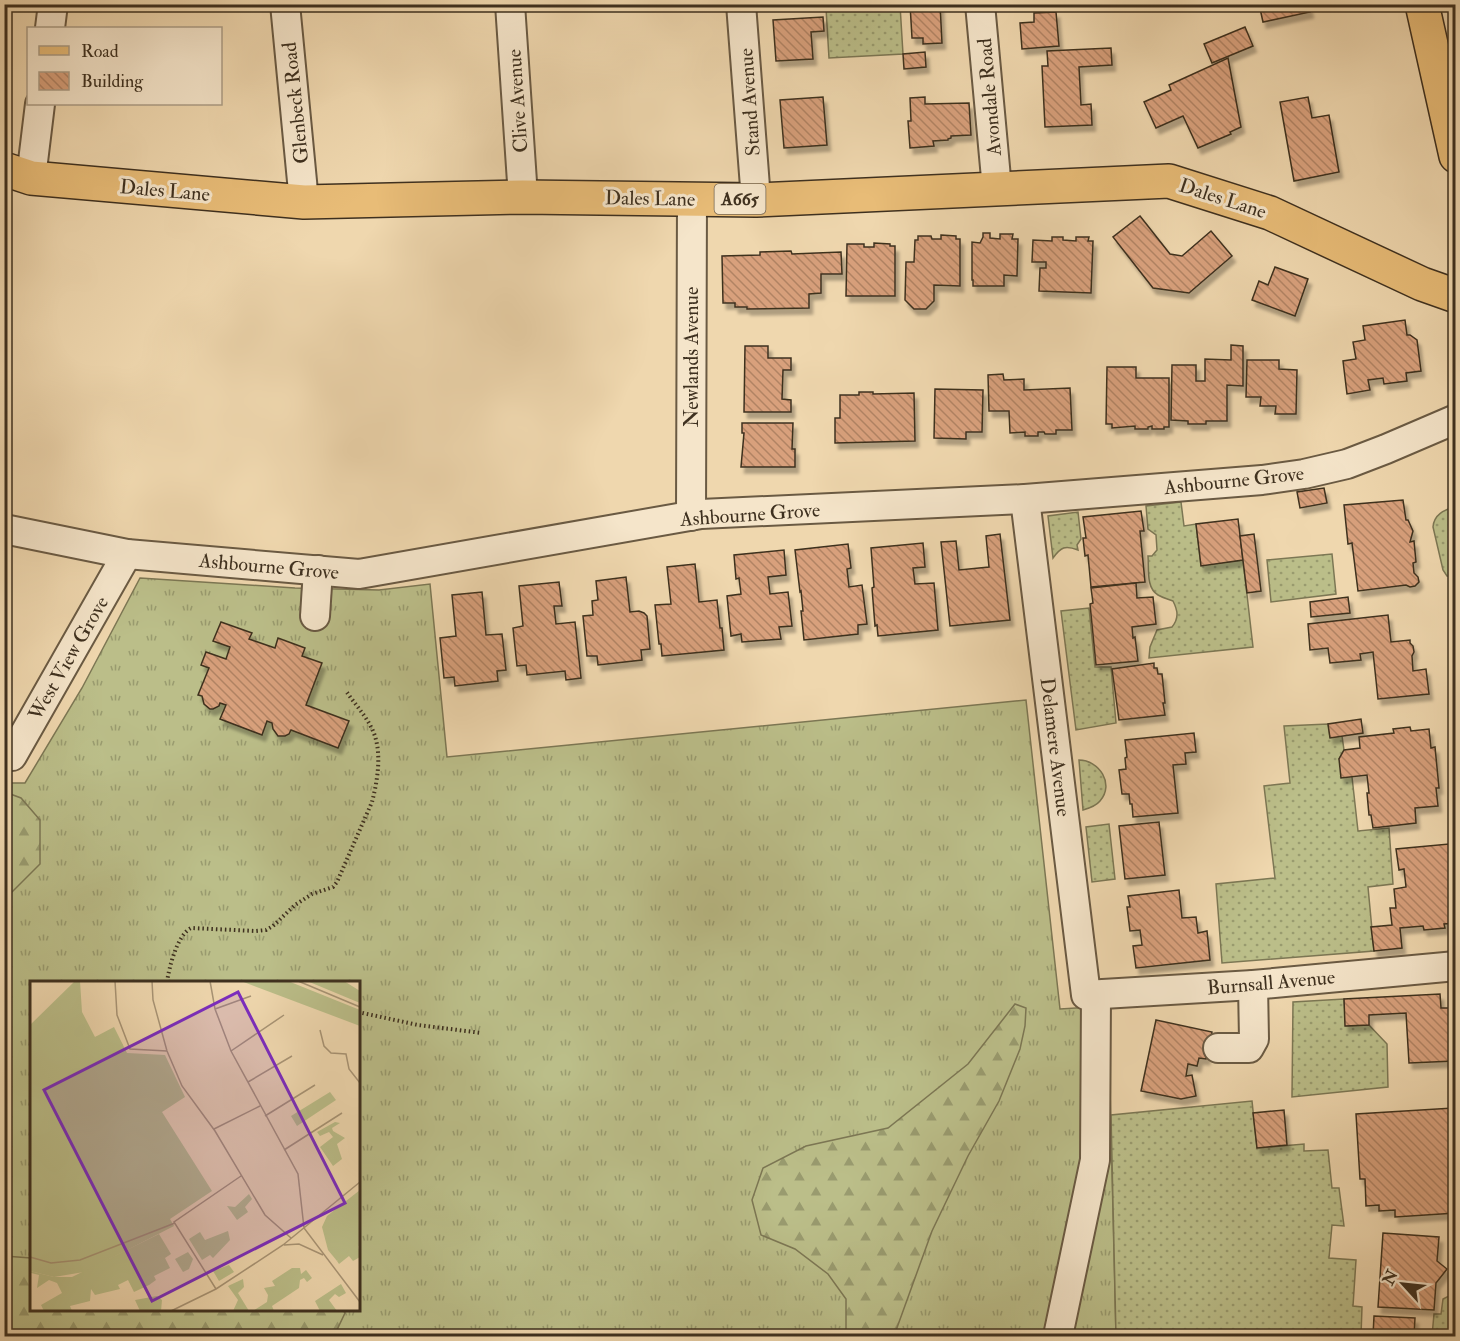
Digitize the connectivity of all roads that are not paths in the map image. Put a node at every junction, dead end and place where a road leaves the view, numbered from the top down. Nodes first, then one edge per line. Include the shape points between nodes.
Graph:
1 (53, 4) edge
2 (285, 4) edge
3 (510, 4) edge
4 (741, 4) edge
5 (980, 4) edge
6 (1422, 4) edge
7 (50, 27) edge
8 (40, 105) edge
9 (1455, 156) edge
10 (18, 173) edge
11 (997, 189) junction
12 (523, 197) junction
13 (692, 199) junction
14 (756, 200) junction
15 (304, 202) junction
16 (1455, 296) edge
17 (1455, 419) edge
18 (1025, 499) junction
19 (691, 516) junction
20 (4, 529) edge
21 (128, 554) junction
22 (318, 570) junction
23 (315, 616) dead end
24 (4, 755) edge
25 (1455, 966) edge
26 (1253, 985) junction
27 (1091, 995) junction
28 (1218, 1048) dead end
29 (1058, 1336) edge

1 - 7 street
2 - 15 street, Glenbeck Road
3 - 12 street, Clive Avenue
4 - 14 street, Stand Avenue
5 - 11 street, Avondale Road
6 - 9 main road
8 - 10 street
10 - 15 main road, Dales Lane / A665
11 - 14 main road, Dales Lane / A665
11 - 16 main road, Dales Lane / A665 via 1169,181 1270,213
12 - 13 main road, Dales Lane / A665
12 - 15 main road, Dales Lane / A665
13 - 14 main road, Dales Lane / A665
13 - 19 street, Newlands Avenue
17 - 18 street, Ashbourne Grove via 1347,464 1304,474
18 - 19 street, Ashbourne Grove
18 - 27 street, Delamere Avenue
19 - 22 street, Ashbourne Grove via 359,574
20 - 21 street, Ashbourne Grove
21 - 22 street, Ashbourne Grove
21 - 24 street, West View Grove via 12,756
22 - 23 street
25 - 26 street, Burnsall Avenue
26 - 27 street, Burnsall Avenue
26 - 28 street via 1254,1040 1249,1048
27 - 29 street, Delamere Avenue via 1095,1160

